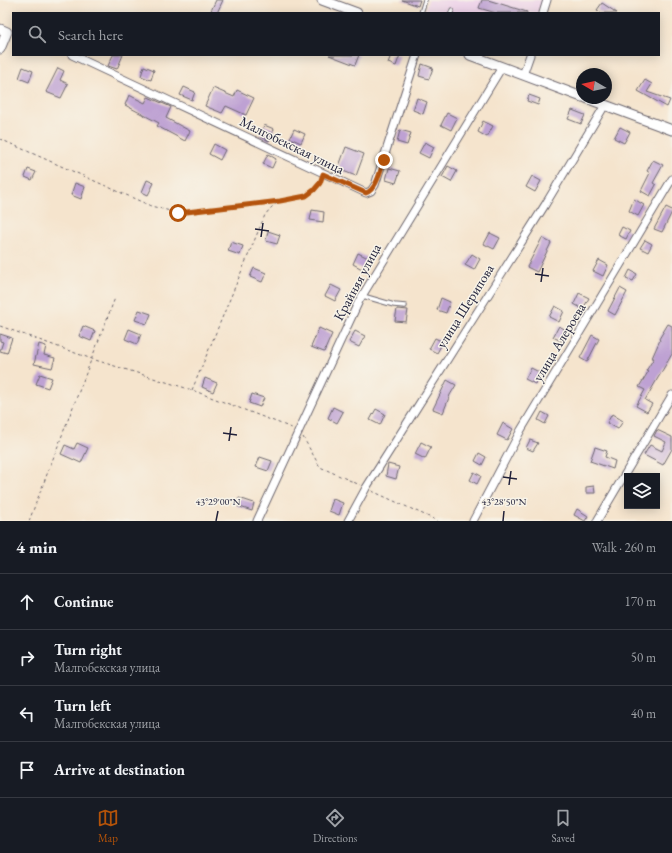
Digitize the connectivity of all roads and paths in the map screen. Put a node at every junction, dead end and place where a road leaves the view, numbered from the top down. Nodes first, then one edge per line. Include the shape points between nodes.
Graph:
1 (322, 0) edge
2 (425, 0) edge
3 (547, 0) edge
4 (354, 12) edge
5 (421, 12) edge
6 (543, 12) edge
7 (7, 31) edge
8 (0, 50) edge
9 (74, 56) edge
10 (417, 56) edge
11 (473, 56) edge
12 (530, 56) edge
13 (502, 67) junction
14 (523, 75) junction
15 (576, 95) edge
16 (605, 105) joint
17 (672, 130) edge
18 (0, 139) edge
19 (323, 174) junction
20 (672, 179) edge
21 (280, 201) junction
22 (362, 296) junction
23 (115, 298) dead end
24 (404, 306) dead end
25 (0, 326) edge
26 (92, 359) junction
27 (192, 390) junction
28 (672, 394) edge
29 (300, 431) junction
30 (366, 488) junction
31 (28, 521) edge
32 (257, 521) edge
33 (348, 521) edge
34 (438, 521) edge
35 (473, 521) edge
36 (597, 521) edge

1 - 4 street
2 - 5 lane
3 - 6 street
7 - 8 street
9 - 19 street, Малгобекская улица
10 - 19 street, Малгобекская улица via 382,166 371,191 358,191
11 - 13 street
12 - 14 street
13 - 14 street
13 - 22 street, Крайняя улица
14 - 15 street
16 - 17 street
16 - 30 street, улица Шерипова via 545,205
18 - 21 path via 151,206 178,213
19 - 21 path via 320,183 310,193
20 - 35 street, улица Алероева via 522,430
21 - 27 path via 265,215
22 - 24 lane
22 - 29 street, Крайняя улица
23 - 26 path
25 - 26 path
26 - 27 path
26 - 31 path
27 - 29 path
28 - 36 street
29 - 30 path via 320,467
29 - 32 street, Крайняя улица
30 - 33 street, улица Шерипова
30 - 34 path

